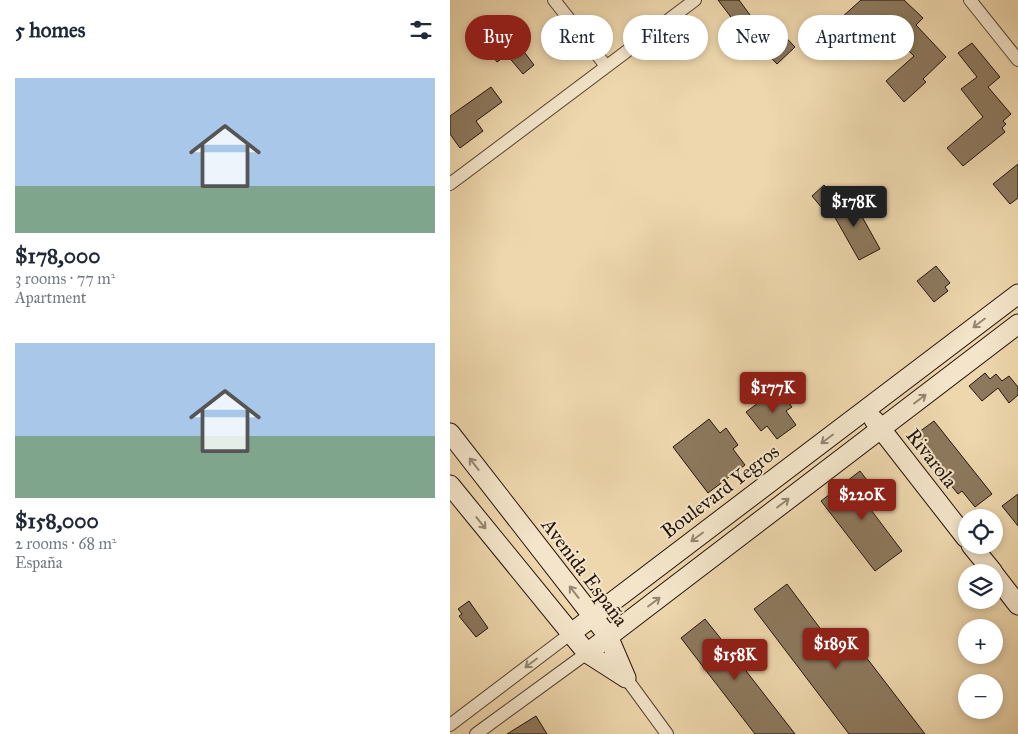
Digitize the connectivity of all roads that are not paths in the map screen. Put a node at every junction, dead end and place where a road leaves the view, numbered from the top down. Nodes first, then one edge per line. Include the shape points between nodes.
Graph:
1 (554, 0) edge
2 (695, 0) edge
3 (970, 0) edge
4 (1018, 60) edge
5 (606, 66) junction
6 (450, 184) edge
7 (1018, 294) edge
8 (1018, 324) edge
9 (866, 409) junction
10 (881, 428) junction
11 (450, 433) edge
12 (450, 484) edge
13 (958, 528) edge
14 (978, 554) edge
15 (986, 564) edge
16 (1003, 586) edge
17 (1018, 605) edge
18 (593, 616) junction
19 (570, 634) junction
20 (608, 636) junction
21 (587, 653) junction
22 (626, 678) junction
23 (450, 724) edge
24 (476, 734) edge
25 (667, 734) edge

1 - 5 street
2 - 5 street
3 - 4 street
5 - 6 street
7 -> 9 street, Boulevard Yegros
10 -> 8 street
9 - 10 street, Rivarola
9 -> 18 street, Boulevard Yegros
10 - 13 street, Rivarola
20 -> 10 street
18 -> 11 street, Avenida España
12 -> 19 street
14 - 15 street
16 - 17 street
18 - 19 street, Boulevard Yegros
18 - 20 street, Avenida España
19 - 21 street
19 -> 23 street, Boulevard Yegros
20 - 21 street
20 - 22 street, Avenida España
21 - 22 street
21 - 24 street
22 - 25 street

